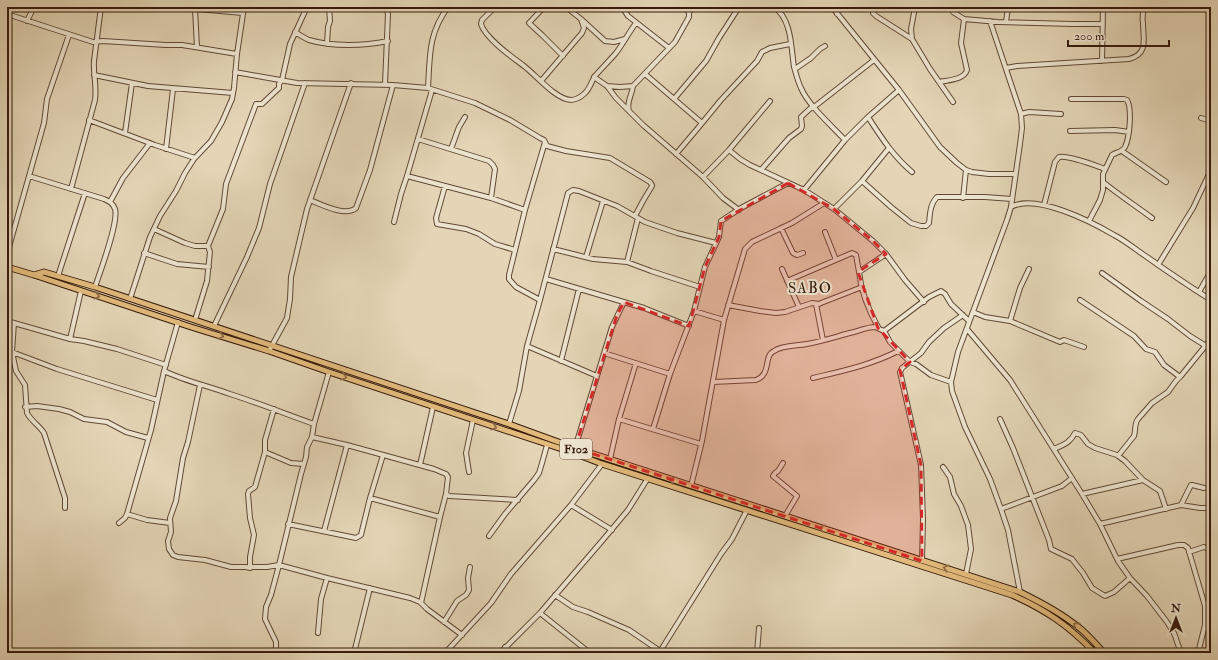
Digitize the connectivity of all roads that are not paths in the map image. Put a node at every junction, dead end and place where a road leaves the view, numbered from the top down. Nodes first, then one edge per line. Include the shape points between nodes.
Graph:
1 (34, 7) edge
2 (101, 7) edge
3 (174, 7) edge
4 (244, 7) edge
5 (307, 7) edge
6 (329, 7) edge
7 (382, 7) edge
8 (495, 7) edge
9 (544, 7) edge
10 (566, 7) edge
11 (624, 7) edge
12 (683, 7) edge
13 (695, 7) edge
14 (739, 7) edge
15 (774, 7) edge
16 (832, 7) edge
17 (838, 7) edge
18 (873, 7) edge
19 (915, 7) edge
20 (952, 7) edge
21 (1008, 7) edge
22 (1103, 7) edge
23 (1144, 7) edge
24 (446, 8) edge
25 (209, 9) edge
26 (195, 10) junction
27 (689, 12) junction
28 (243, 13) junction
29 (7, 14) edge
30 (837, 14) junction
31 (964, 18) junction
32 (582, 19) junction
33 (27, 21) junction
34 (990, 21) junction
35 (1006, 22) junction
36 (636, 23) junction
37 (1103, 24) junction
38 (295, 32) junction
39 (69, 35) junction
40 (625, 39) junction
41 (912, 39) junction
42 (388, 41) junction
43 (96, 42) junction
44 (327, 44) junction
45 (790, 44) junction
46 (825, 46) dead end
47 (197, 47) junction
48 (669, 48) junction
49 (237, 54) junction
50 (563, 56) junction
51 (874, 60) junction
52 (1102, 61) junction
53 (1006, 68) junction
54 (795, 69) junction
55 (235, 72) junction
56 (645, 74) junction
57 (94, 75) junction
58 (594, 77) junction
59 (282, 80) junction
60 (541, 81) junction
61 (939, 82) junction
62 (132, 83) junction
63 (305, 83) junction
64 (350, 83) junction
65 (385, 84) junction
66 (393, 84) junction
67 (607, 86) junction
68 (633, 86) junction
69 (173, 89) junction
70 (430, 89) junction
71 (899, 90) junction
72 (233, 93) junction
73 (674, 99) junction
74 (1071, 99) dead end
75 (770, 101) dead end
76 (953, 102) dead end
77 (814, 106) junction
78 (629, 112) junction
79 (1021, 114) junction
80 (1060, 114) dead end
81 (465, 117) dead end
82 (868, 117) junction
83 (1201, 118) dead end
84 (89, 120) junction
85 (1211, 121) edge
86 (702, 123) junction
87 (1070, 131) dead end
88 (1129, 132) junction
89 (125, 133) junction
90 (418, 139) junction
91 (845, 140) junction
92 (545, 142) junction
93 (150, 143) junction
94 (889, 148) junction
95 (166, 149) junction
96 (451, 149) junction
97 (729, 150) junction
98 (1122, 151) junction
99 (676, 154) junction
100 (196, 158) junction
101 (1211, 166) edge
102 (1105, 169) junction
103 (761, 170) junction
104 (966, 170) junction
105 (912, 172) dead end
106 (1015, 174) junction
107 (1210, 175) edge
108 (29, 176) junction
109 (407, 176) junction
110 (703, 177) junction
111 (862, 181) junction
112 (1103, 182) junction
113 (1166, 182) dead end
114 (788, 183) junction
115 (445, 186) junction
116 (71, 189) junction
117 (804, 190) junction
118 (85, 193) junction
119 (491, 198) junction
120 (963, 198) junction
121 (1012, 199) junction
122 (310, 200) junction
123 (603, 201) junction
124 (110, 202) junction
125 (824, 203) junction
126 (1044, 205) junction
127 (1011, 207) junction
128 (834, 209) junction
129 (525, 210) junction
130 (739, 210) junction
131 (636, 217) junction
132 (1152, 218) dead end
133 (1089, 221) junction
134 (394, 222) dead end
135 (781, 228) junction
136 (154, 229) junction
137 (825, 232) dead end
138 (716, 243) junction
139 (208, 246) junction
140 (553, 249) junction
141 (515, 250) junction
142 (144, 253) junction
143 (803, 253) dead end
144 (7, 254) edge
145 (886, 254) junction
146 (586, 257) junction
147 (836, 260) junction
148 (627, 262) junction
149 (1158, 265) junction
150 (7, 267) edge
151 (209, 267) junction
152 (782, 269) dead end
153 (1029, 269) dead end
154 (1211, 271) edge
155 (859, 272) junction
156 (1102, 273) dead end
157 (34, 275) junction
158 (58, 276) junction
159 (546, 279) junction
160 (787, 281) junction
161 (95, 287) junction
162 (700, 287) junction
163 (862, 287) junction
164 (579, 289) junction
165 (81, 291) junction
166 (1199, 292) junction
167 (130, 299) junction
168 (540, 300) junction
169 (1080, 300) dead end
170 (1211, 300) edge
171 (624, 302) junction
172 (924, 302) junction
173 (816, 304) junction
174 (728, 305) junction
175 (799, 307) junction
176 (694, 311) junction
177 (973, 312) junction
178 (963, 315) junction
179 (195, 320) junction
180 (724, 320) junction
181 (7, 321) edge
182 (969, 321) junction
183 (1010, 321) junction
184 (178, 322) junction
185 (14, 323) junction
186 (214, 326) junction
187 (689, 326) junction
188 (878, 328) junction
189 (967, 329) junction
190 (884, 331) junction
191 (70, 339) junction
192 (1211, 339) edge
193 (823, 340) junction
194 (527, 346) junction
195 (1206, 346) junction
196 (1084, 347) dead end
197 (271, 348) junction
198 (898, 351) junction
199 (12, 352) junction
200 (604, 353) junction
201 (561, 361) junction
202 (910, 362) junction
203 (636, 363) junction
204 (166, 365) junction
205 (164, 371) junction
206 (328, 372) junction
207 (670, 374) junction
208 (596, 376) junction
209 (1180, 377) junction
210 (813, 378) dead end
211 (713, 382) junction
212 (951, 382) junction
213 (200, 385) junction
214 (157, 400) junction
215 (433, 406) junction
216 (26, 407) junction
217 (274, 409) junction
218 (619, 419) junction
219 (1000, 419) dead end
220 (473, 420) junction
221 (314, 424) junction
222 (509, 424) junction
223 (653, 429) junction
224 (312, 437) junction
225 (148, 438) junction
226 (701, 444) junction
227 (347, 445) junction
228 (548, 445) junction
229 (575, 448) junction
230 (1054, 449) junction
231 (265, 452) junction
232 (383, 455) junction
233 (1118, 456) junction
234 (610, 459) junction
235 (783, 463) dead end
236 (304, 464) junction
237 (602, 464) junction
238 (420, 465) junction
239 (943, 467) dead end
240 (469, 472) dead end
241 (648, 478) junction
242 (1072, 478) junction
243 (1144, 480) junction
244 (691, 486) junction
245 (1204, 488) dead end
246 (446, 494) junction
247 (1082, 494) junction
248 (1032, 497) junction
249 (370, 498) junction
250 (518, 500) junction
251 (571, 505) junction
252 (1181, 505) junction
253 (65, 508) dead end
254 (1211, 508) edge
255 (1001, 509) junction
256 (1166, 509) junction
257 (746, 510) junction
258 (126, 514) junction
259 (785, 516) junction
260 (440, 517) junction
261 (119, 523) dead end
262 (170, 523) junction
263 (288, 524) junction
264 (1100, 524) junction
265 (612, 530) junction
266 (324, 531) junction
267 (489, 536) dead end
268 (1189, 552) junction
269 (1117, 559) junction
270 (922, 561) junction
271 (279, 565) junction
272 (1211, 565) edge
273 (470, 567) dead end
274 (250, 568) junction
275 (966, 574) junction
276 (328, 578) junction
277 (1130, 578) junction
278 (370, 588) junction
279 (1020, 592) junction
280 (555, 595) junction
281 (421, 603) junction
282 (540, 613) junction
283 (444, 622) junction
284 (1205, 625) junction
285 (1211, 625) edge
286 (759, 628) dead end
287 (318, 633) dead end
288 (462, 635) junction
289 (505, 647) junction
290 (659, 652) edge
291 (276, 653) edge
292 (354, 653) edge
293 (445, 653) edge
294 (500, 653) edge
295 (513, 653) edge
296 (590, 653) edge
297 (758, 653) edge
298 (1095, 653) edge
299 (1104, 653) edge
300 (1181, 653) edge
301 (1198, 653) edge

1 - 33 street
2 - 43 street
3 - 26 street
4 - 28 street
5 - 38 street
6 - 44 street
7 - 42 street via 388,14
8 - 60 street via 482,20 482,27 495,42
9 - 50 street via 529,23
10 - 32 street
11 - 36 street via 628,16
12 - 27 street
13 - 27 street
14 - 73 street via 706,61
15 - 45 street via 784,18
16 - 30 street
17 - 30 street
18 - 41 street via 876,16
19 - 41 street
20 - 31 street via 953,12
21 - 35 street
22 - 37 street
23 - 52 street via 1144,38 1141,52 1129,59
24 - 70 street via 430,44
25 - 26 street
25 - 28 street
26 - 47 street
27 - 48 street via 685,25
28 - 49 street
29 - 33 street
30 - 51 street
31 - 34 street
31 - 61 street via 961,42 966,72 960,77
32 - 40 street via 605,41
32 - 50 street via 582,33
33 - 39 street
34 - 35 street
34 - 53 street
35 - 37 street
36 - 40 street
36 - 48 street
37 - 52 street
38 - 44 street via 307,39
38 - 59 street
39 - 43 street
39 - 108 street via 47,99 46,118
40 - 58 street
41 - 61 street
42 - 44 street
42 - 65 street
43 - 47 street
43 - 57 street
45 - 54 street
45 - 86 street via 762,52
46 - 54 street
47 - 49 street
48 - 56 street
49 - 55 street
50 - 60 street
51 - 71 street
51 - 77 street
52 - 53 street
53 - 79 street
54 - 77 street via 800,88
55 - 59 street
55 - 72 street
56 - 68 street
56 - 73 street
57 - 62 street
57 - 84 street via 96,89
58 - 60 street via 583,95 571,100 556,93
58 - 67 street
59 - 63 street
59 - 139 street via 279,88 262,104 256,104 226,184 223,209
61 - 76 street
62 - 69 street
62 - 89 street
63 - 64 street
63 - 186 street via 270,184 259,228
64 - 65 street
64 - 122 street
65 - 66 street
66 - 70 street
66 - 122 street via 370,170 356,208 347,212
67 - 68 street
67 - 78 street
68 - 78 street via 627,101
69 - 72 street
69 - 95 street
70 - 90 street
70 - 92 street via 475,103 510,120
71 - 82 street
71 - 104 street via 940,147
72 - 100 street via 222,122 211,141
73 - 86 street
74 - 88 street via 1127,100
75 - 97 street
77 - 91 street
77 - 103 street via 801,117 801,128
78 - 99 street
79 - 80 street
79 - 106 street via 1022,128
81 - 96 street
82 - 91 street
82 - 94 street
83 - 85 street
84 - 89 street
84 - 116 street
86 - 99 street
87 - 88 street
88 - 98 street
89 - 93 street
90 - 96 street
90 - 109 street
91 - 117 street
92 - 129 street
92 - 131 street via 547,146 566,151 610,158 650,182 652,186
93 - 95 street
93 - 124 street via 123,178
94 - 105 street
94 - 111 street
95 - 100 street
96 - 119 street via 486,160 493,165 495,169
97 - 103 street
97 - 110 street
98 - 102 street via 1112,155
98 - 113 street
99 - 110 street
100 - 136 street
101 - 107 street
102 - 112 street
102 - 126 street via 1059,156 1055,162
103 - 114 street
104 - 106 street via 989,174
104 - 120 street
106 - 121 street
107 - 149 street
108 - 116 street
108 - 144 street
109 - 115 street
109 - 134 street
110 - 130 street
111 - 120 street via 911,223 921,226 929,223 932,205 937,197
111 - 128 street
112 - 132 street
112 - 133 street via 1100,200
114 - 117 street
114 - 130 street
115 - 119 street
115 - 141 street via 436,218 437,224 479,234 495,244
116 - 118 street
117 - 125 street
118 - 124 street
118 - 158 street
119 - 129 street
120 - 121 street
121 - 127 street
122 - 197 street via 291,277 287,318
123 - 131 street
123 - 140 street via 579,191 573,190 568,193
123 - 146 street
124 - 161 street via 116,214
125 - 128 street
125 - 135 street
126 - 127 street via 1035,203
126 - 133 street
127 - 177 street
128 - 145 street
129 - 141 street
130 - 138 street via 721,221
131 - 138 street via 677,233
131 - 148 street
133 - 149 street via 1115,235
135 - 143 street via 794,253
135 - 174 street via 752,242 745,249
136 - 139 street via 185,243
136 - 142 street
137 - 147 street
138 - 162 street via 705,267
139 - 151 street
140 - 146 street
140 - 159 street
141 - 168 street via 509,279 516,287
142 - 151 street via 176,264
142 - 167 street
145 - 155 street
145 - 172 street
146 - 148 street
147 - 155 street via 850,254 856,255
147 - 160 street
148 - 162 street
149 - 166 street
150 - 157 main road, F102
151 - 179 street via 205,290
152 - 160 street
153 - 183 street
154 - 166 street
155 - 163 street
156 - 195 street
157 - 158 main road, F102 via 44,272
157 - 165 main road, F102
158 - 161 main road, F102
159 - 164 street
159 - 168 street
160 - 175 street
161 - 167 main road, F102
162 - 176 street
163 - 173 street
163 - 188 street
164 - 171 street
164 - 201 street
165 -> 184 main road, F102
165 - 191 street
166 - 170 street
167 - 179 main road, F102
168 - 194 street
169 - 209 street via 1134,336 1146,349 1156,352 1164,365
171 - 187 street
171 - 200 street via 612,327
172 - 178 street via 941,291
172 - 190 street
173 - 175 street
173 - 193 street
174 - 175 street via 776,313
174 - 180 street
176 - 180 street
176 - 187 street
177 - 182 street
177 - 183 street via 985,317
178 - 182 street
178 - 202 street via 944,328 929,342 922,353
179 - 186 main road, F102
180 - 211 street
181 - 185 street
182 - 189 street
183 - 196 street via 1060,342 1064,340
184 -> 197 main road, F102
184 - 204 street
185 - 191 street
185 - 199 street
186 - 197 main road, F102
187 - 207 street
188 - 190 street
188 - 193 street via 873,327
189 - 212 street
189 - 230 street via 1010,380
190 - 198 street
191 - 204 street via 117,349
192 - 195 street
193 - 211 street via 773,351 764,375 756,380
194 - 201 street
194 - 222 street
195 - 209 street
197 - 206 main road, F102
197 - 222 main road, F102
198 - 202 street
198 - 210 street via 859,367
199 - 214 street via 56,369
199 - 216 street via 16,370 25,385
200 - 203 street
200 - 208 street
201 - 208 street
202 - 212 street via 931,375
202 - 270 street via 900,374 921,465
203 - 207 street
203 - 218 street
204 - 205 street
205 - 213 street
205 - 214 street
206 -> 215 main road, F102
206 - 221 street
207 - 223 street
208 - 229 street
209 - 233 street via 1168,392 1152,403 1136,421 1134,436
211 - 226 street
212 - 255 street via 965,427
213 - 217 street
213 - 262 street
214 - 225 street
215 - 220 main road, F102
215 - 238 street
216 - 225 street via 59,409 84,419 107,422 126,432
216 - 253 street via 28,416 44,433 65,498
217 - 221 street
217 - 231 street via 265,440
218 - 223 street
218 - 234 street
219 - 248 street
220 -> 228 main road, F102
220 - 240 street via 466,453
221 - 224 street
222 - 229 main road, F102
223 - 226 street
224 - 227 street
224 - 236 street
225 - 258 street
226 - 244 street
227 - 232 street
227 - 266 street
228 - 237 main road, F102
228 - 250 street via 538,473
229 - 234 main road, F102
230 - 233 street via 1072,439 1075,433 1095,448
230 - 242 street
231 - 236 street via 291,463
231 - 274 street via 255,487 248,494 254,535
232 - 238 street
232 - 249 street
233 - 243 street
244 -> 234 main road, F102
235 - 259 street via 773,476 797,496
236 - 263 street
237 - 241 main road, F102
237 - 251 street
238 - 246 street via 446,474
239 - 275 street via 950,477 954,494 968,525 971,549
241 - 257 main road, F102
241 - 265 street
242 - 247 street
242 - 248 street via 1062,486
243 - 247 street
243 - 256 street via 1160,491
244 - 259 main road, F102
245 - 252 street via 1192,485
246 - 250 street
246 - 260 street
247 - 264 street
248 - 255 street
248 - 277 street via 1051,549 1072,559 1092,588 1105,596 1114,592
249 - 260 street
249 - 266 street via 359,537
250 - 267 street
251 - 265 street
251 - 288 street via 516,567 491,603
252 - 254 street
252 - 256 street
255 - 279 street via 1008,530
256 - 264 street
257 - 290 street via 732,539
257 - 298 main road, F102 via 1012,595 1059,620
258 - 261 street
258 - 262 street
270 -> 259 main road, F102
260 - 281 street
262 - 274 street via 168,544 175,556 231,567
263 - 266 street
263 - 271 street
264 - 269 street
265 - 280 street
268 - 269 street via 1184,545 1178,545
268 - 272 street via 1209,548
268 - 284 street via 1205,606
269 - 277 street
275 -> 270 main road, F102
271 - 274 street
271 - 276 street
271 - 291 street via 265,612 266,622 276,642
273 - 283 street via 469,590 457,601
275 - 279 main road, F102
276 - 278 street
276 - 287 street via 321,599
277 - 300 street via 1167,622
278 - 281 street
278 - 292 street
299 -> 279 main road, F102 via 1084,631 1069,620 1049,606
280 - 282 street
280 - 290 street via 575,608 628,630
281 - 283 street
282 - 289 street
282 - 296 street
283 - 288 street
284 - 285 street
284 - 301 street
286 - 297 street
288 - 293 street
289 - 294 street
289 - 295 street

